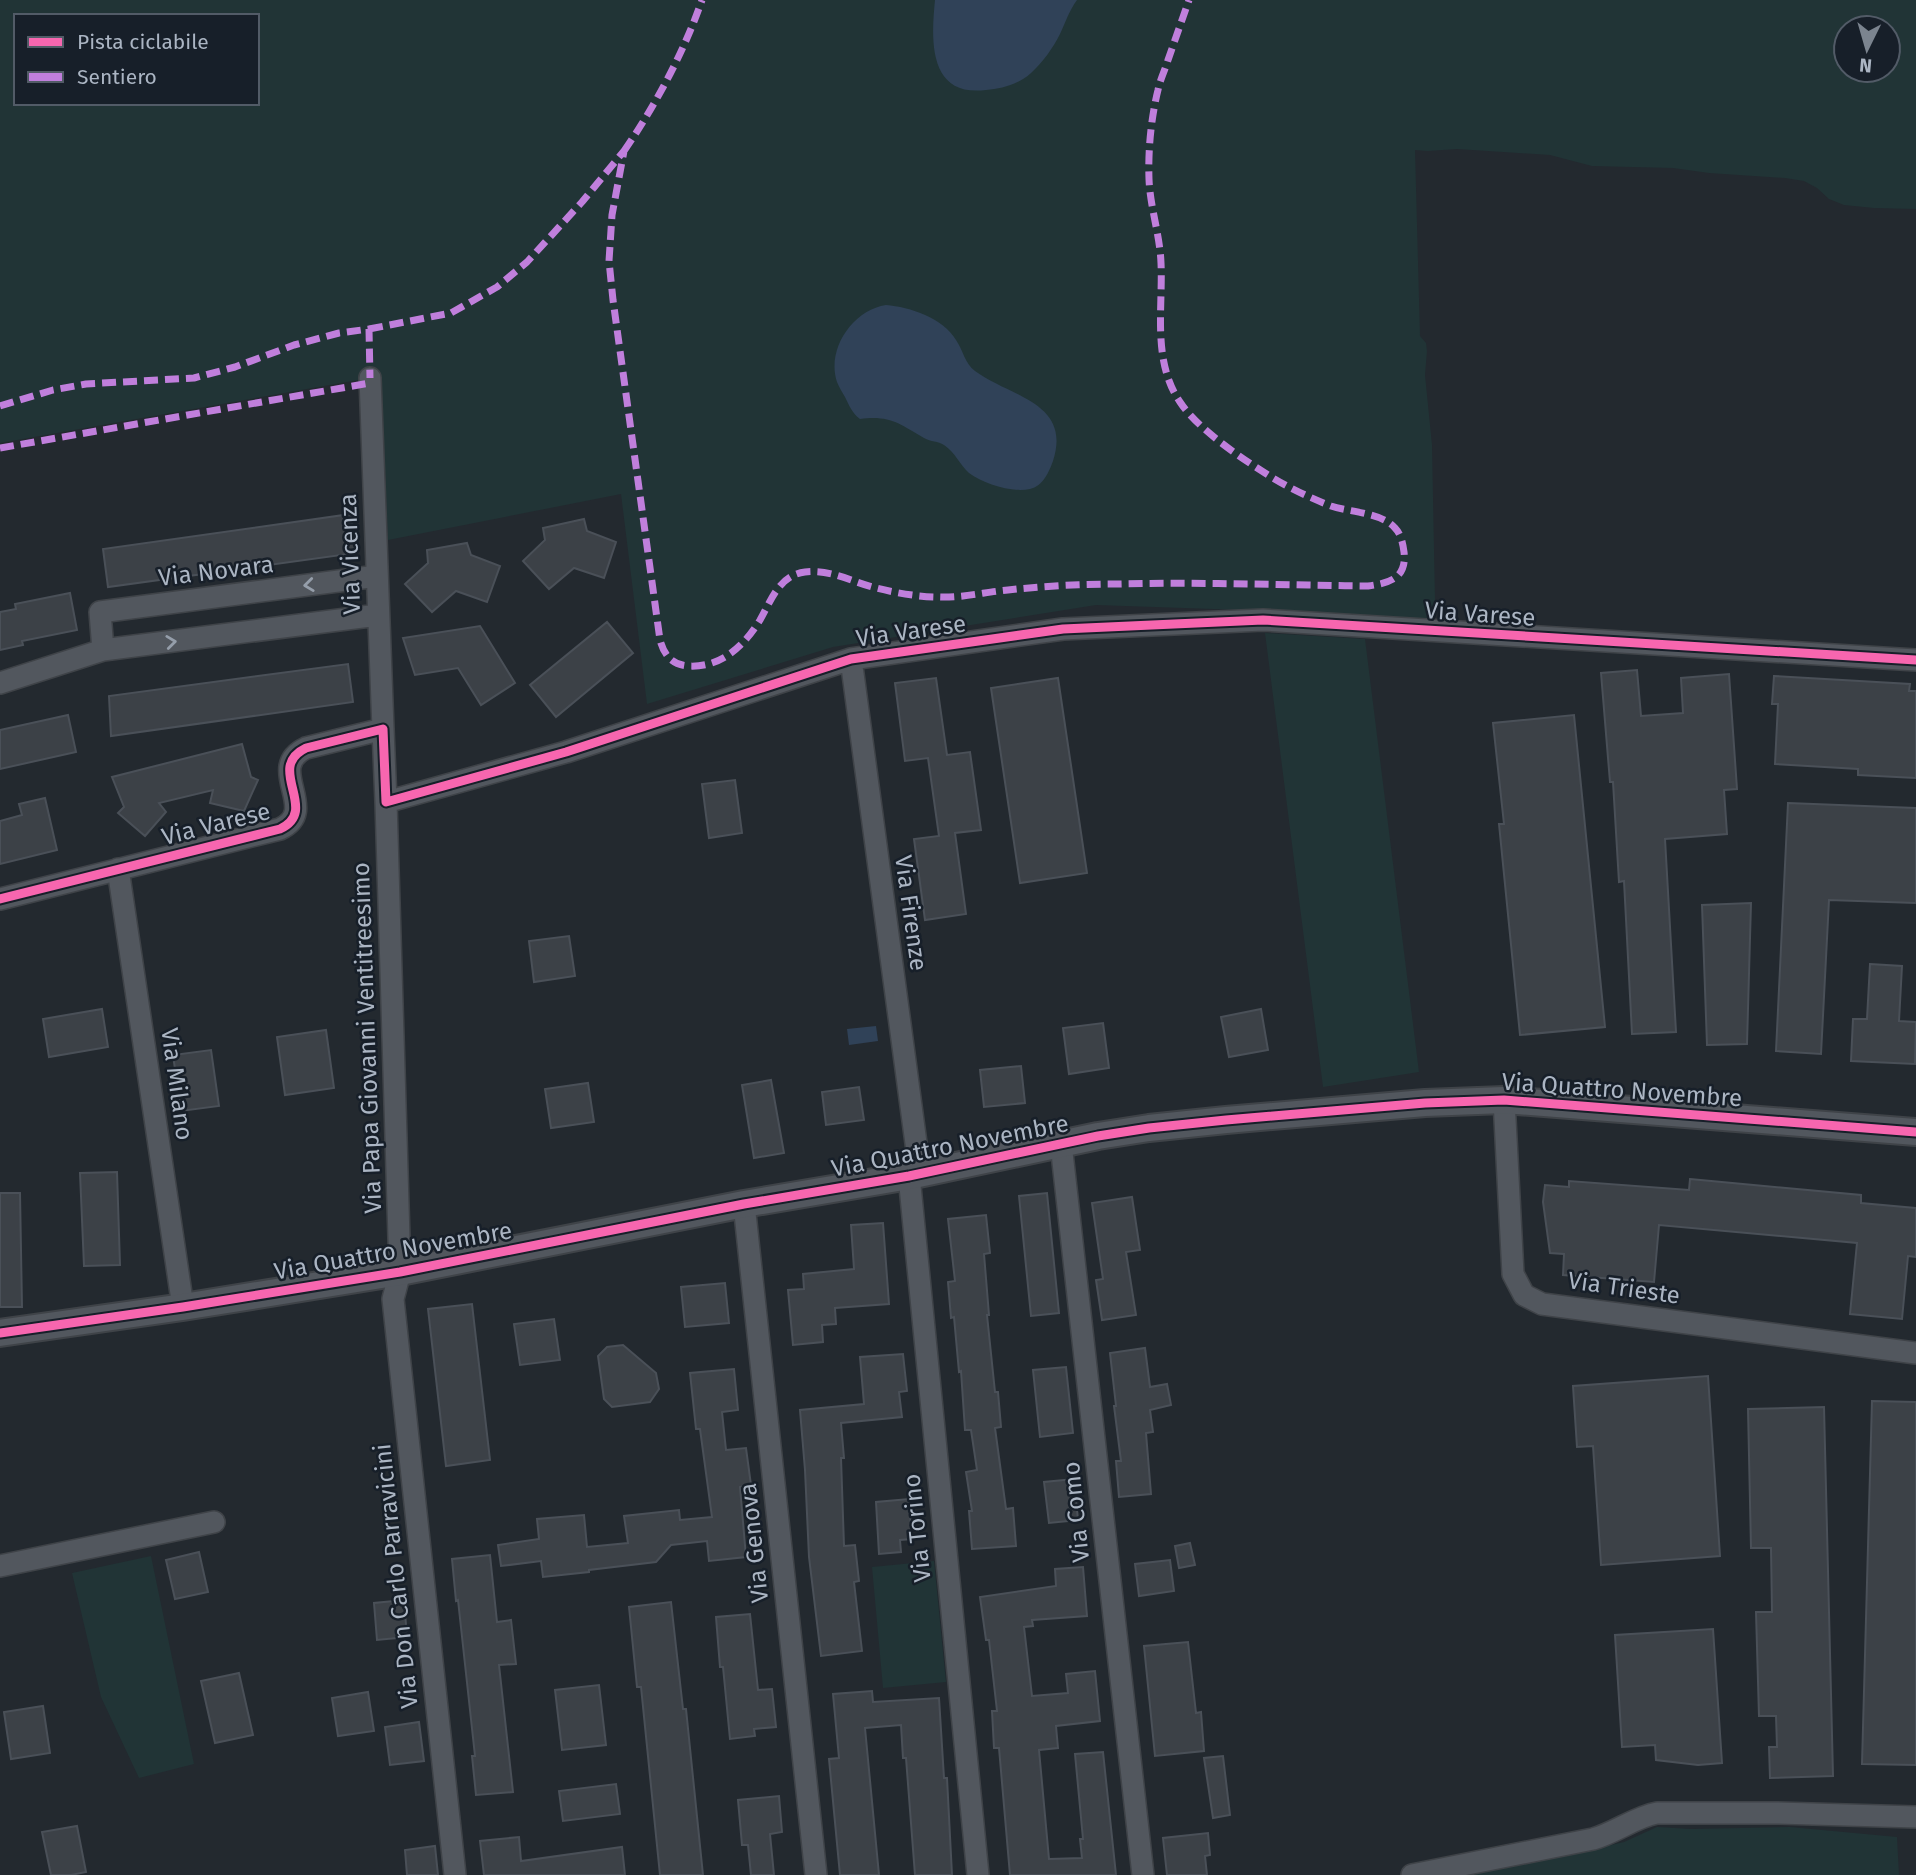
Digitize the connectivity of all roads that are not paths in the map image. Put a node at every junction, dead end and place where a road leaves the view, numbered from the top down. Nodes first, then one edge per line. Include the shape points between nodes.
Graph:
1 (370, 378) dead end
2 (377, 576) junction
3 (378, 615) junction
4 (103, 650) junction
5 (851, 659) junction
6 (1916, 660) edge
7 (0, 683) edge
8 (383, 729) junction
9 (386, 802) junction
10 (118, 869) junction
11 (0, 899) edge
12 (1504, 1100) junction
13 (1916, 1132) edge
14 (1061, 1143) junction
15 (914, 1175) junction
16 (744, 1204) junction
17 (400, 1272) junction
18 (183, 1307) junction
19 (0, 1333) edge
20 (1916, 1353) edge
21 (214, 1522) dead end
22 (0, 1566) edge
23 (1916, 1817) edge
24 (455, 1875) edge
25 (816, 1875) edge
26 (978, 1875) edge
27 (1143, 1875) edge
28 (1412, 1875) edge

1 - 2 street, Via Vicenza
2 - 3 street, Via Vicenza
2 -> 4 street, Via Novara via 100,612
4 -> 3 street
3 - 8 street, Via Vicenza
4 - 7 street
5 - 6 street, Via Varese via 1063,629 1263,620
5 - 9 street, Via Varese via 566,752
5 - 15 street, Via Firenze
8 - 9 street
8 - 10 street, Via Varese via 298,752 289,766 296,811 280,829
9 - 17 street, Via Papa Giovanni Ventitreesimo
10 - 11 street, Via Varese
10 - 18 street, Via Milano
12 - 13 street, Via Quattro Novembre
12 - 14 street, Via Quattro Novembre via 1252,1117
12 - 20 street, Via Trieste via 1513,1274 1524,1295 1542,1304
14 - 15 street, Via Quattro Novembre
14 - 27 street, Via Como
15 - 16 street, Via Quattro Novembre
15 - 26 street, Via Torino
16 - 17 street, Via Quattro Novembre
16 - 25 street, Via Genova
17 - 18 street, Via Quattro Novembre
17 - 24 street, Via Don Carlo Parravicini via 393,1298
18 - 19 street, Via Quattro Novembre
21 - 22 street
23 - 28 street via 1657,1813 1593,1839

